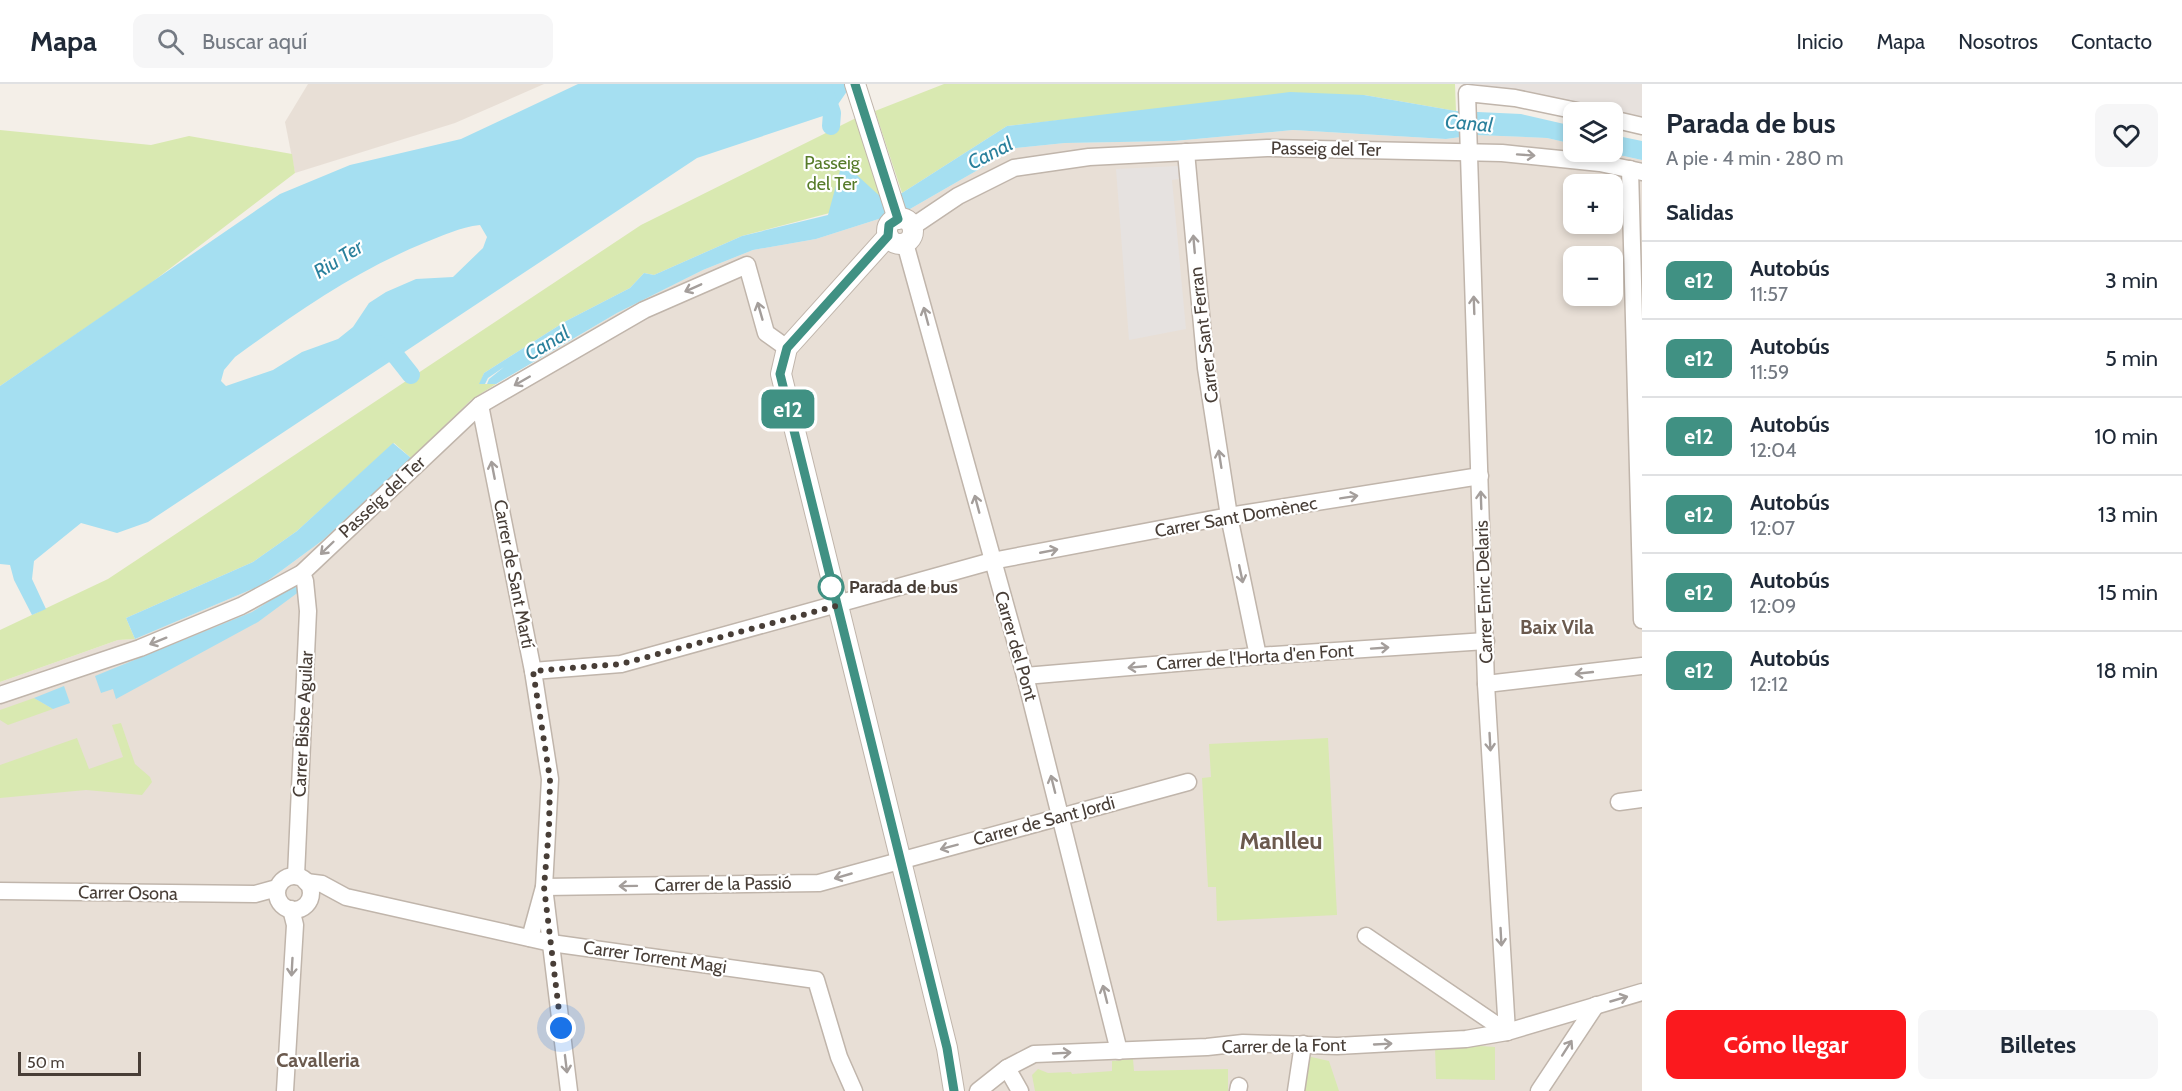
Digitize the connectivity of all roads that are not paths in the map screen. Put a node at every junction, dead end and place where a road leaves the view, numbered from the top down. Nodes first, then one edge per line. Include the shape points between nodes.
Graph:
1 (855, 84) edge
2 (1563, 108) edge
3 (1623, 122) edge
4 (1642, 126) edge
5 (1467, 144) junction
6 (1186, 152) junction
7 (1636, 170) edge
8 (900, 228) junction
9 (787, 348) junction
10 (480, 405) junction
11 (1480, 476) junction
12 (1229, 516) junction
13 (992, 561) junction
14 (302, 573) junction
15 (836, 606) junction
16 (1642, 620) edge
17 (1486, 641) junction
18 (1258, 656) junction
19 (1642, 666) edge
20 (533, 671) junction
21 (1025, 676) junction
22 (1486, 684) junction
23 (0, 695) edge
24 (1188, 782) dead end
25 (1642, 799) edge
26 (1618, 802) dead end
27 (1061, 817) junction
28 (900, 860) junction
29 (301, 879) junction
30 (544, 887) junction
31 (0, 891) edge
32 (346, 897) junction
33 (289, 901) junction
34 (1366, 936) dead end
35 (530, 938) junction
36 (551, 943) junction
37 (1642, 992) edge
38 (1596, 1005) junction
39 (1507, 1032) junction
40 (1303, 1044) junction
41 (947, 1048) junction
42 (1119, 1051) junction
43 (1007, 1068) junction
44 (285, 1091) edge
45 (569, 1091) edge
46 (854, 1091) edge
47 (954, 1091) edge
48 (963, 1091) edge
49 (978, 1091) edge
50 (1020, 1091) edge
51 (1296, 1091) edge
52 (1539, 1091) edge

1 - 8 street
2 - 5 street via 1467,93
3 - 4 street
5 - 6 street, Passeig del Ter
5 -> 7 street, Passeig del Ter
11 -> 5 street, Carrer Enric Delaris
6 - 8 street, Passeig del Ter via 1089,157 1014,168
12 -> 6 street, Carrer Sant Ferran via 1206,368
7 - 16 street
8 - 9 street
13 -> 8 street, Carrer del Pont
9 -> 10 street, Passeig del Ter via 766,333 747,264 644,310
9 - 15 street via 781,364 782,385
10 -> 14 street, Passeig del Ter
20 -> 10 street, Carrer de Sant Martí
12 -> 11 street, Carrer Sant Domènec
17 -> 11 street, Carrer Enric Delaris
13 -> 12 street, Carrer Sant Domènec
12 -> 18 street, Carrer Sant Ferran
13 - 15 street, Carrer Sant Domènec
13 - 21 street, Carrer del Pont
14 -> 23 street, Passeig del Ter via 241,606 140,648
14 - 29 street, Carrer Bisbe Aguilar via 308,611
15 - 20 street, Carrer Sant Domènec via 621,664
15 - 28 street
18 -> 17 street, Carrer de l'Horta d'en Font
17 - 22 street, Carrer Enric Delaris
18 -> 21 street, Carrer de l'Horta d'en Font
19 -> 22 street
20 - 30 street, Carrer de Sant Martí via 550,779
27 -> 21 street, Carrer del Pont
22 -> 39 street, Carrer Enric Delaris
24 - 27 street, Carrer de Sant Jordi
25 - 26 street
27 -> 28 street, Carrer de Sant Jordi
42 -> 27 street, Carrer del Pont
28 -> 30 street, Carrer de la Passió via 819,883
28 - 41 street
29 - 32 street, Carrer Torrent Magi via 322,884
29 - 33 street, Carrer Bisbe Aguilar via 310,893
29 - 33 street via 284,878
30 - 35 street, Carrer de Sant Martí
30 - 36 street, Carrer de Sant Martí
31 - 33 street, Carrer Osona via 255,894
32 - 33 street, Carrer Torrent Magi
32 - 35 street, Carrer Torrent Magi
33 -> 44 street via 295,925
34 - 39 street
35 - 36 street, Carrer Torrent Magi
36 -> 45 street, Carrer de Sant Martí
36 - 46 street, Carrer Torrent Magi via 816,980 839,1057
38 -> 37 street, Carrer de la Font
38 - 39 street, Carrer de la Font
52 -> 38 street
40 -> 39 street, Carrer de la Font via 1337,1046 1466,1039
40 - 42 street, Carrer de la Font via 1243,1043
40 - 51 street
41 - 47 street
41 - 48 street
43 -> 42 street, Carrer de la Font via 1034,1054
43 - 49 street, Carrer de la Font
43 - 50 street

